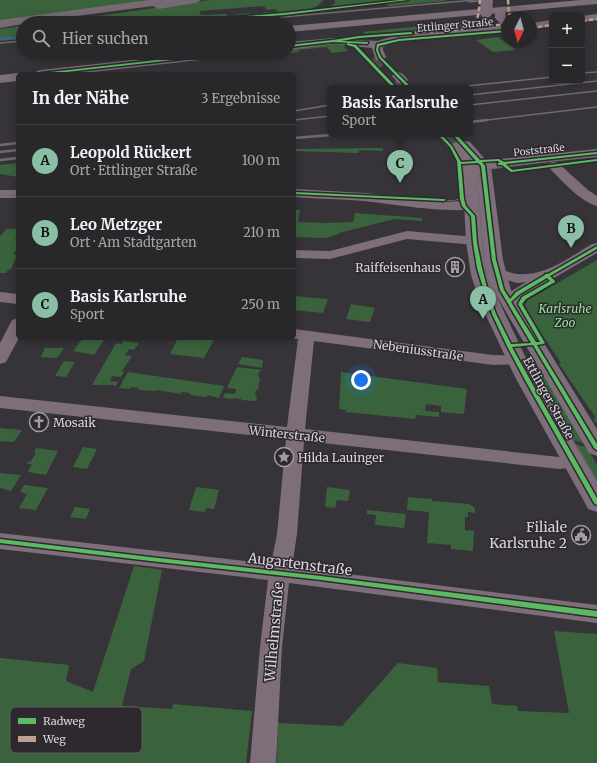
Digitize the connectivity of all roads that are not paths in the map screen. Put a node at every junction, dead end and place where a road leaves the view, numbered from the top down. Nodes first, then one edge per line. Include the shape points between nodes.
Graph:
1 (173, 0) edge
2 (196, 0) edge
3 (487, 0) edge
4 (597, 1) edge
5 (486, 13) junction
6 (58, 16) edge
7 (83, 16) edge
8 (597, 17) edge
9 (585, 19) edge
10 (16, 22) edge
11 (501, 22) edge
12 (549, 22) edge
13 (501, 23) edge
14 (501, 23) edge
15 (0, 24) edge
16 (537, 24) edge
17 (16, 25) edge
18 (0, 27) edge
19 (296, 28) edge
20 (465, 30) junction
21 (340, 41) junction
22 (296, 45) edge
23 (165, 60) edge
24 (391, 69) edge
25 (59, 72) edge
26 (16, 76) edge
27 (0, 78) edge
28 (597, 153) edge
29 (597, 160) edge
30 (554, 166) junction
31 (468, 170) junction
32 (501, 172) joint
33 (484, 173) junction
34 (296, 193) edge
35 (0, 194) edge
36 (16, 194) edge
37 (367, 198) junction
38 (477, 200) junction
39 (597, 202) edge
40 (475, 240) junction
41 (597, 246) edge
42 (296, 254) edge
43 (496, 272) junction
44 (547, 275) junction
45 (0, 296) edge
46 (16, 299) edge
47 (509, 302) junction
48 (16, 327) edge
49 (300, 335) edge
50 (543, 358) junction
51 (0, 359) edge
52 (516, 360) junction
53 (0, 402) edge
54 (295, 435) junction
55 (597, 448) edge
56 (574, 462) junction
57 (597, 504) edge
58 (0, 541) edge
59 (279, 573) junction
60 (597, 614) edge
61 (263, 763) edge

1 - 6 highway
2 - 7 highway
3 - 5 main road, bridge
4 - 19 street
5 - 11 main road via 494,22
5 - 20 main road via 480,25
8 - 9 main road
10 - 15 highway
12 - 16 main road
13 - 20 main road, Ettlinger Straße
14 - 24 main road, Ettlinger Straße via 396,39
17 - 18 highway
20 - 24 main road, Ettlinger Straße
21 - 22 main road
21 - 24 main road
21 - 24 main road via 366,37
23 - 25 main road
26 - 27 main road
28 - 33 street, Poststraße
29 - 30 street, Poststraße
30 - 32 street, Poststraße
30 - 39 street via 583,193
31 - 33 street, Poststraße
31 - 33 main road, Ettlinger Straße via 462,145
31 - 38 main road, Ettlinger Straße
32 - 33 main road
33 - 38 main road, Ettlinger Straße
34 - 37 street
35 - 36 street
37 - 38 street via 418,204
37 - 38 street via 444,200 466,196
38 - 40 main road, Ettlinger Straße
38 - 43 main road, Ettlinger Straße via 492,249
40 - 42 street via 407,236 330,254
40 - 52 main road, Ettlinger Straße via 480,275 488,300
41 - 44 street
43 - 44 street via 517,279
43 - 47 main road, Ettlinger Straße
44 - 47 street via 518,293
45 - 46 street
47 - 50 main road, Ettlinger Straße
48 - 51 street
49 - 52 street, Nebeniusstraße via 480,358
49 - 54 street, Wilhelmstraße
50 - 52 main road, Nebeniusstraße
50 - 55 main road, Ettlinger Straße
52 - 56 main road, Ettlinger Straße
53 - 54 street, Winterstraße
54 - 56 street, Winterstraße via 559,464
54 - 59 street, Wilhelmstraße via 287,534
56 - 57 main road, Ettlinger Straße
58 - 59 street, Augartenstraße
59 - 60 street, Augartenstraße
59 - 61 street, Wilhelmstraße

